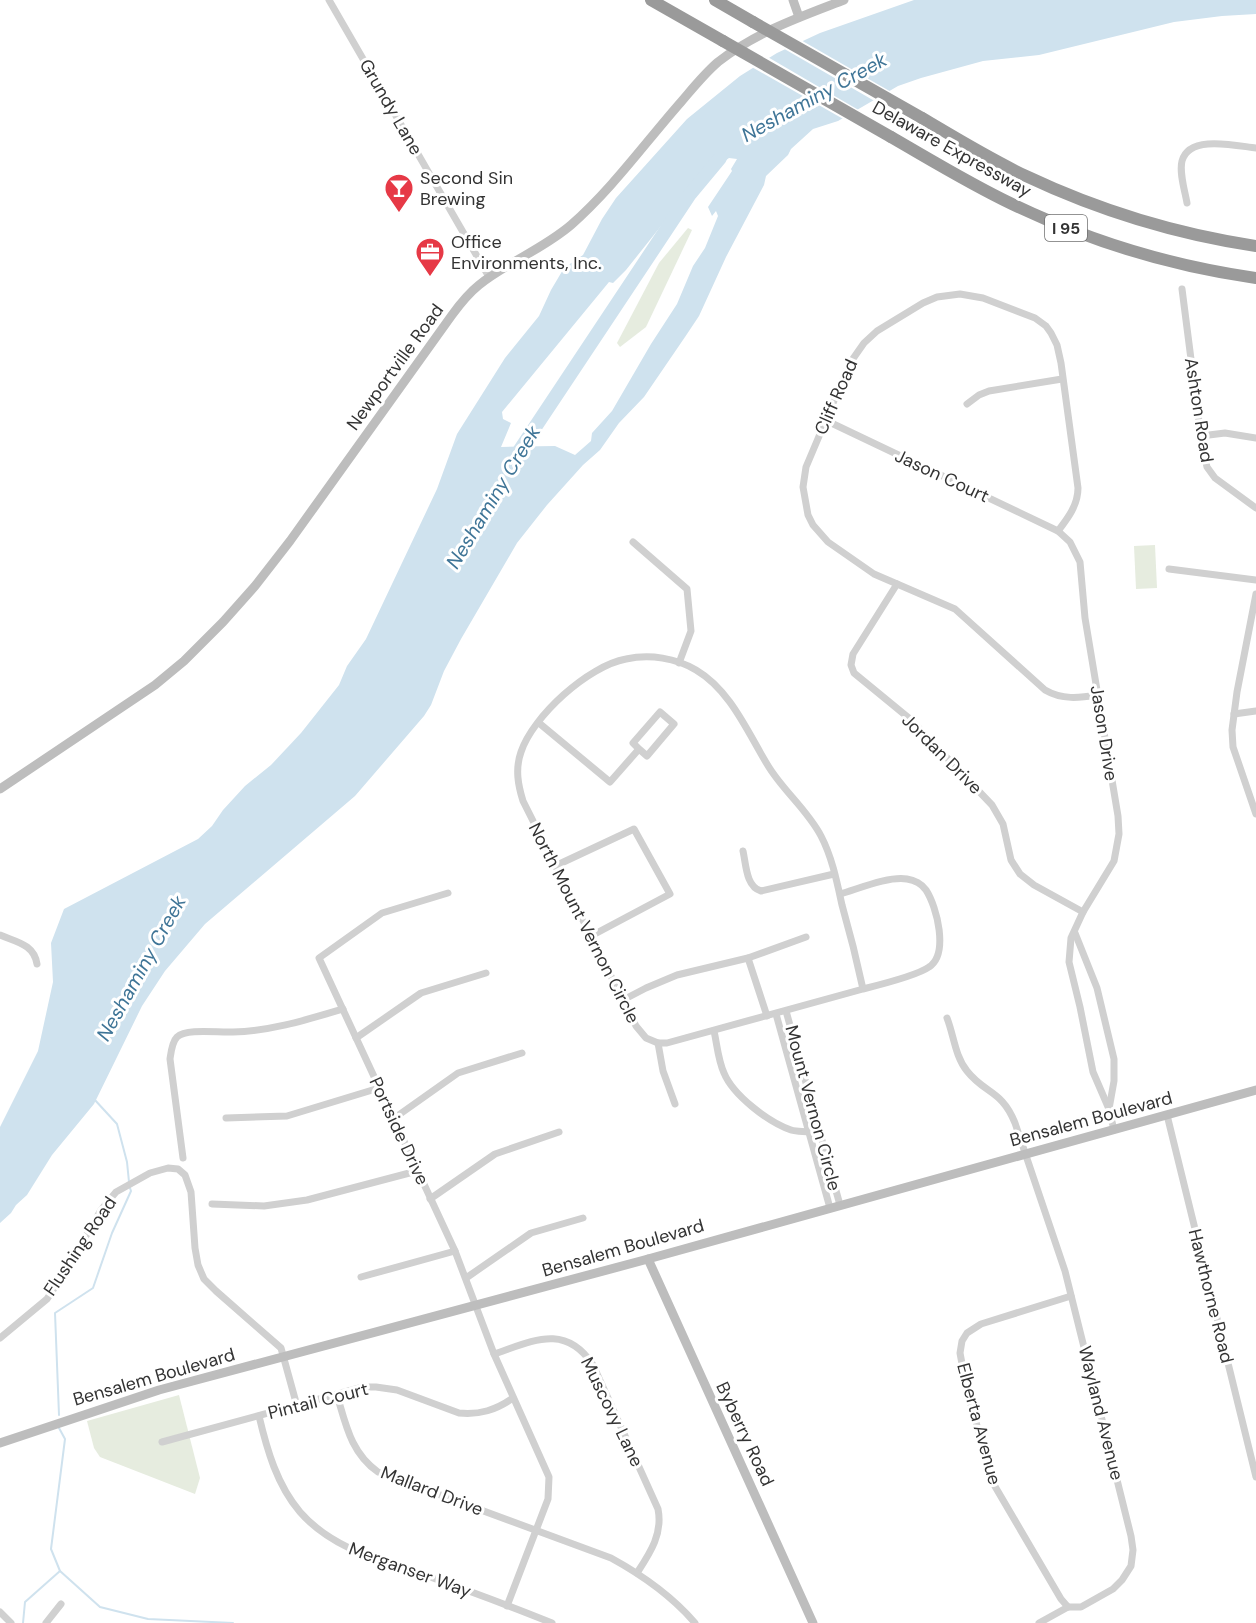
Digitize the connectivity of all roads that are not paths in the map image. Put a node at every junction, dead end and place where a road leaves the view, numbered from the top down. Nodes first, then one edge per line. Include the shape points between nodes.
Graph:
1 (329, 0) edge
2 (651, 0) edge
3 (715, 0) edge
4 (793, 0) edge
5 (844, 0) edge
6 (799, 17) junction
7 (1256, 148) edge
8 (1187, 203) dead end
9 (1256, 246) edge
10 (489, 277) junction
11 (1256, 279) edge
12 (1182, 289) dead end
13 (1062, 379) junction
14 (967, 404) dead end
15 (825, 420) junction
16 (1201, 436) junction
17 (1256, 438) edge
18 (1256, 508) edge
19 (1058, 531) junction
20 (633, 542) dead end
21 (1169, 569) dead end
22 (1256, 580) edge
23 (897, 584) junction
24 (1256, 594) edge
25 (679, 663) junction
26 (1098, 695) junction
27 (1256, 711) edge
28 (1233, 714) junction
29 (539, 723) junction
30 (639, 749) junction
31 (0, 789) edge
32 (1256, 814) edge
33 (743, 851) dead end
34 (555, 866) junction
35 (834, 874) junction
36 (448, 893) dead end
37 (840, 894) junction
38 (1083, 912) junction
39 (1075, 933) junction
40 (0, 935) edge
41 (591, 936) junction
42 (806, 938) dead end
43 (748, 958) junction
44 (37, 964) dead end
45 (486, 973) dead end
46 (864, 989) junction
47 (623, 1000) junction
48 (343, 1009) junction
49 (786, 1011) junction
50 (776, 1014) junction
51 (767, 1016) junction
52 (947, 1018) dead end
53 (714, 1031) junction
54 (356, 1038) junction
55 (658, 1043) junction
56 (522, 1053) dead end
57 (379, 1088) junction
58 (1256, 1090) edge
59 (675, 1104) dead end
60 (1109, 1109) junction
61 (1167, 1115) junction
62 (226, 1118) dead end
63 (393, 1119) junction
64 (1114, 1130) junction
65 (559, 1132) dead end
66 (810, 1132) junction
67 (1025, 1154) junction
68 (183, 1158) dead end
69 (417, 1171) junction
70 (430, 1199) junction
71 (212, 1204) dead end
72 (840, 1205) junction
73 (830, 1208) junction
74 (583, 1218) dead end
75 (455, 1251) junction
76 (648, 1259) junction
77 (361, 1277) dead end
78 (466, 1278) junction
79 (1071, 1296) junction
80 (477, 1306) junction
81 (0, 1338) edge
82 (494, 1354) junction
83 (284, 1358) junction
84 (337, 1395) junction
85 (513, 1398) junction
86 (297, 1406) junction
87 (259, 1416) junction
88 (162, 1442) dead end
89 (0, 1443) edge
90 (1256, 1477) edge
91 (537, 1529) junction
92 (637, 1573) junction
93 (61, 1604) dead end
94 (507, 1606) junction
95 (1068, 1606) junction
96 (0, 1612) edge
97 (11, 1623) edge
98 (46, 1623) edge
99 (552, 1623) edge
100 (696, 1623) edge
101 (813, 1623) edge
102 (1039, 1623) edge

1 - 10 street, Grundy Lane
2 - 11 highway, Delaware Expressway / I 95, bridge via 988,192 1077,232 1162,259
3 - 9 highway, Delaware Expressway / I 95, bridge via 1025,175 1088,202 1170,228
4 - 6 main road
5 - 6 main road, Newportville Road
6 - 10 main road, Newportville Road via 753,38 716,64 580,216 555,237
7 - 8 street via 1209,143 1188,151 1182,165
10 - 31 main road, Newportville Road via 462,302 290,541 223,622 155,685
12 - 16 street, Ashton Road
13 - 14 street via 989,391
13 - 15 street, Cliff Road via 1055,339 1041,322 983,298 948,295 923,303 869,336 849,363
13 - 19 street, Cliff Road via 1078,494
15 - 19 street, Jason Court
15 - 23 street, Cliff Road via 803,479 808,515 819,534 833,546 874,574
16 - 17 street via 1225,433
16 - 18 street, Ashton Road via 1209,472
19 - 26 street, Jason Drive via 1070,542 1080,562
20 - 25 street via 684,585 689,594 691,631
21 - 22 street
23 - 26 street, Cliff Road via 955,609 1053,695
23 - 38 street, Jordan Drive via 853,654 854,673 910,719 992,805 1003,824 1011,860 1020,874
24 - 28 street
25 - 29 street, North Mount Vernon Circle via 650,657 620,661 583,679
25 - 35 street, North Mount Vernon Circle via 699,672 722,691 772,772 811,819
26 - 38 street, Jason Drive via 1119,834 1114,861
27 - 28 street
28 - 32 street via 1233,747
29 - 30 street via 610,782
29 - 34 street, North Mount Vernon Circle via 524,743 517,778 523,801
30 - 30 street via 647,756 674,724 660,712 633,743
33 - 35 street via 756,890
34 - 41 street, North Mount Vernon Circle
34 - 41 street via 634,829 670,894
35 - 37 street, North Mount Vernon Circle
36 - 48 street, Portside Drive via 382,913 319,958
37 - 46 street, North Mount Vernon Circle
37 - 46 street via 896,879 913,880 926,891 939,932 941,949 929,968
38 - 39 street, Jason Drive
39 - 60 street, Jason Drive via 1097,988 1114,1059
39 - 60 street, Jason Drive via 1070,943 1070,972 1093,1072
40 - 44 street via 29,947
41 - 47 street, North Mount Vernon Circle
42 - 43 street
43 - 47 street via 677,975
43 - 51 street
45 - 54 street via 421,993
46 - 49 street
47 - 55 street, North Mount Vernon Circle via 641,1034
48 - 54 street, Portside Drive
48 - 68 street via 270,1029 187,1032 177,1037 170,1059
49 - 50 street
49 - 72 street, Mount Vernon Circle
50 - 51 street
50 - 66 street, Mount Vernon Circle
51 - 53 street
52 - 67 street, Wayland Avenue via 961,1062 972,1077 1006,1103
53 - 55 street
53 - 66 street via 730,1084 752,1106 777,1122 792,1130
54 - 57 street, Portside Drive
55 - 59 street
56 - 63 street via 458,1073
57 - 62 street via 287,1116
57 - 63 street, Portside Drive
58 - 61 main road, Bensalem Boulevard
60 - 64 street, Jason Drive
61 - 64 main road, Bensalem Boulevard
61 - 90 street, Hawthorne Road
63 - 69 street, Portside Drive
64 - 67 main road, Bensalem Boulevard
65 - 70 street via 495,1154
66 - 73 street, Mount Vernon Circle
67 - 72 main road, Bensalem Boulevard
67 - 79 street, Wayland Avenue
69 - 70 street, Portside Drive
69 - 71 street via 307,1200 264,1206
70 - 75 street, Portside Drive
72 - 73 main road, Bensalem Boulevard
73 - 76 main road, Bensalem Boulevard
74 - 78 street via 531,1233
75 - 77 street
75 - 78 street, Portside Drive
76 - 80 main road, Bensalem Boulevard
76 - 101 main road, Byberry Road
78 - 80 street, Portside Drive
79 - 95 street, Wayland Avenue via 1133,1550 1127,1574 1113,1589 1081,1607
79 - 95 street, Elberta Avenue via 981,1324 967,1333 960,1353 993,1483 1060,1599
80 - 82 street
80 - 83 main road, Bensalem Boulevard
81 - 83 street, Flushing Road via 46,1299 116,1192 168,1168 185,1175 191,1192 198,1265 204,1279 281,1348
82 - 85 street
82 - 92 street, Muscovy Lane via 537,1339 553,1338 576,1346 588,1358 658,1509 657,1537
83 - 86 street, Flushing Road
83 - 89 main road, Bensalem Boulevard via 159,1390
84 - 85 street, Pintail Court via 363,1387 389,1388 469,1414 488,1412
84 - 86 street, Pintail Court
84 - 91 street, Mallard Drive via 353,1445 378,1472
85 - 91 street via 549,1477 548,1499
86 - 87 street, Pintail Court
87 - 88 street
87 - 94 street, Merganser Way via 281,1483 318,1529 356,1551
91 - 92 street, Mallard Drive via 594,1550
91 - 94 street
92 - 100 street, Mallard Drive
93 - 98 street
94 - 99 street, Merganser Way
95 - 102 street, Wayland Avenue
96 - 97 street

